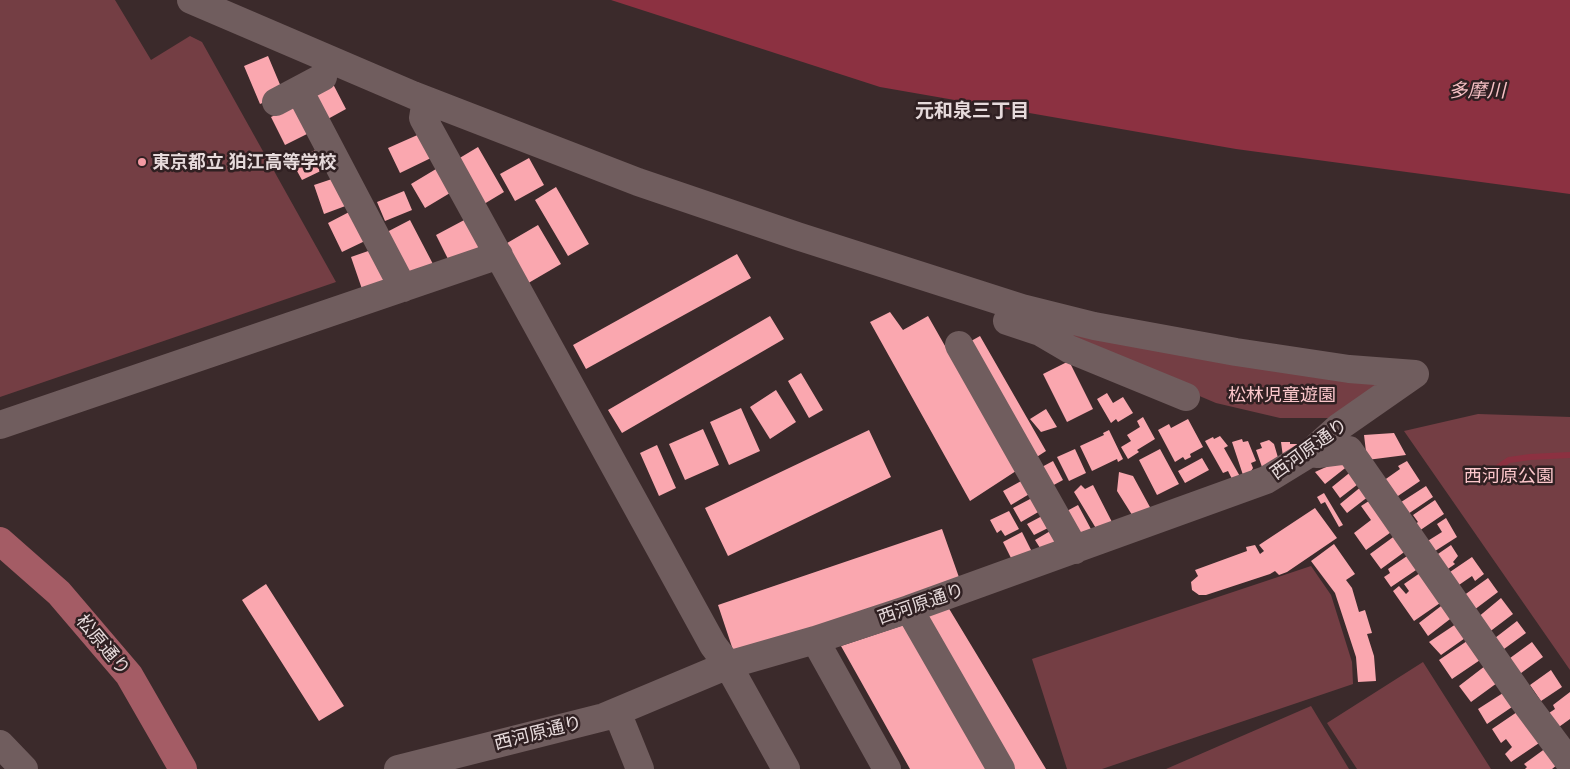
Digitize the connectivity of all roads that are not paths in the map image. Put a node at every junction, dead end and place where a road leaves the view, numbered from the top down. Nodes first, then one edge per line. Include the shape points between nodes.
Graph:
1 (191, 0) edge
2 (323, 77) dead end
3 (426, 100) junction
4 (499, 255) junction
5 (403, 288) junction
6 (987, 297) junction
7 (959, 345) dead end
8 (1186, 396) dead end
9 (0, 425) edge
10 (1310, 453) junction
11 (0, 541) edge
12 (1075, 550) junction
13 (909, 609) junction
14 (815, 640) junction
15 (728, 665) junction
16 (617, 712) junction
17 (0, 744) edge
18 (1570, 763) edge
19 (24, 769) edge
20 (183, 769) edge
21 (398, 769) edge
22 (640, 769) edge
23 (786, 769) edge
24 (887, 769) edge
25 (1001, 769) edge

1 - 3 street
2 - 5 street via 288,96
3 - 4 street via 423,118
3 - 6 street via 638,182
4 - 5 street
4 - 15 street via 713,645
5 - 9 street
6 - 8 street via 982,313 1040,332 1069,349
6 - 10 street, 西河原通り via 1085,323 1181,343 1349,369 1415,374 1339,427
7 - 12 street
10 - 12 street, 西河原通り via 1266,480
10 - 18 street via 1349,450 1522,700
11 - 20 main road, 松原通り via 59,593 129,675
12 - 13 street, 西河原通り
13 - 14 street, 西河原通り
13 - 25 street
14 - 15 street, 西河原通り
14 - 24 street
15 - 16 street, 西河原通り
15 - 23 street
16 - 21 street, 西河原通り
16 - 22 street
17 - 19 street

